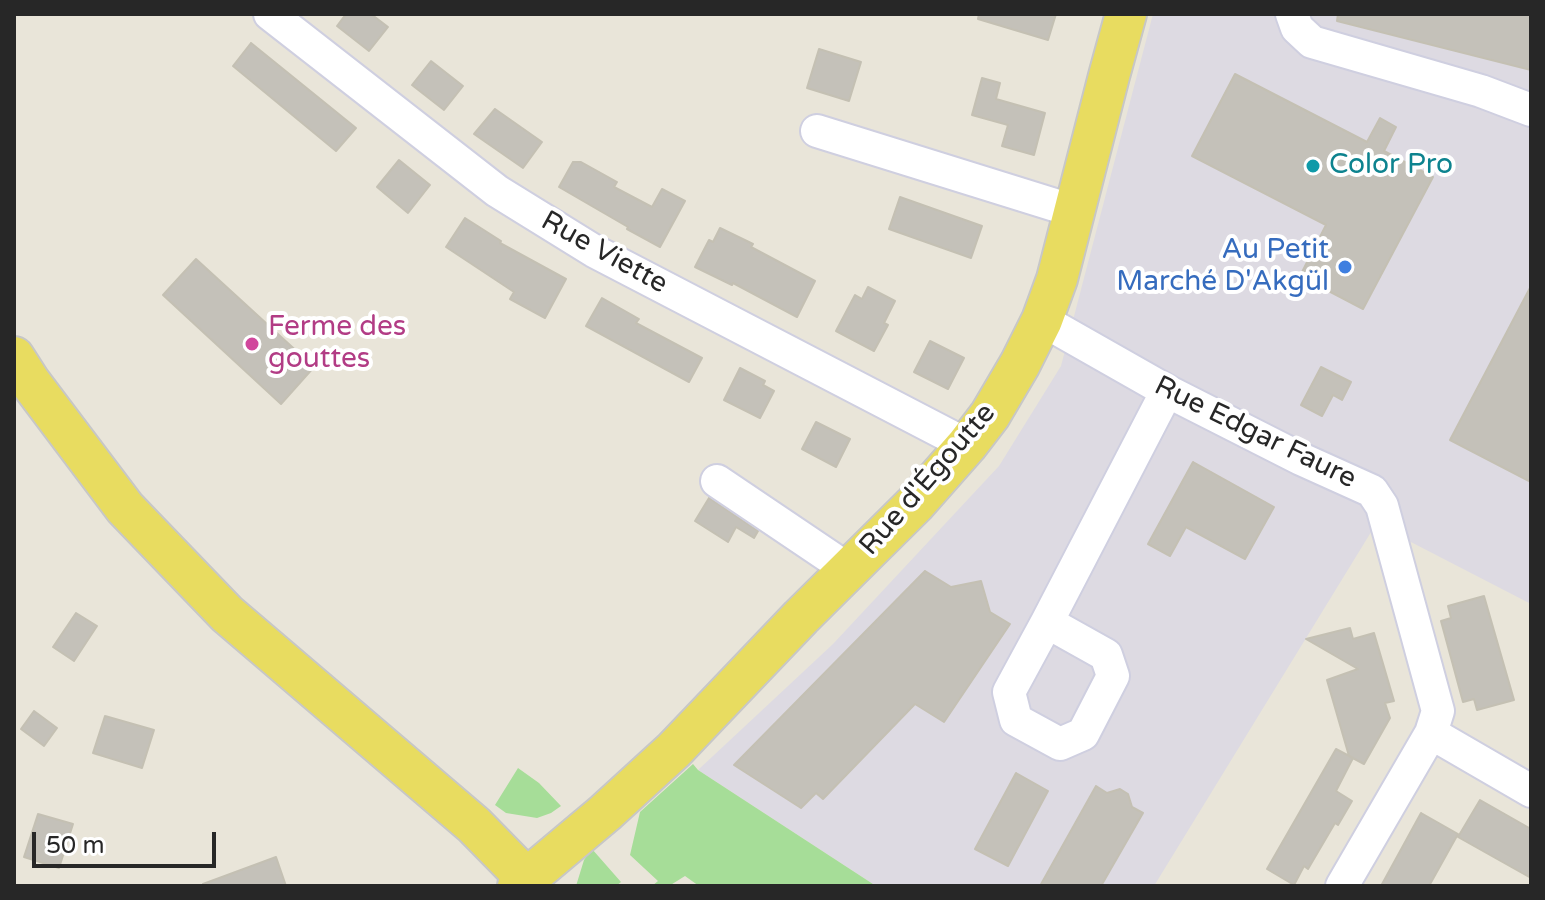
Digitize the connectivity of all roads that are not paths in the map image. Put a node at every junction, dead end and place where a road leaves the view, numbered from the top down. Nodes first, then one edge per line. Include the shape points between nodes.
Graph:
1 (270, 14) edge
2 (1126, 14) edge
3 (1292, 14) edge
4 (1531, 110) edge
5 (817, 131) dead end
6 (1074, 211) junction
7 (1042, 320) junction
8 (14, 357) edge
9 (1167, 391) junction
10 (967, 445) junction
11 (717, 481) dead end
12 (849, 570) junction
13 (1047, 622) dead end
14 (1431, 733) junction
15 (1531, 791) edge
16 (526, 884) edge
17 (1342, 886) edge

1 - 10 street, Rue Viette via 497,191 594,251
2 - 6 main road, Rue d'Égoutte
3 - 4 street via 1297,28 1312,42
5 - 6 street
6 - 7 main road, Rue d'Égoutte
7 - 9 street, Rue Edgar Faure
7 - 10 main road, Rue d'Égoutte via 990,415
8 - 16 main road via 125,508 227,614 474,825
9 - 13 street
9 - 14 street, Rue Edgar Faure via 1372,491 1382,506 1438,711
10 - 12 main road, Rue d'Égoutte
11 - 12 street
12 - 16 main road, Rue d'Égoutte via 674,750
14 - 15 street
14 - 17 street, Rue Edgar Faure

